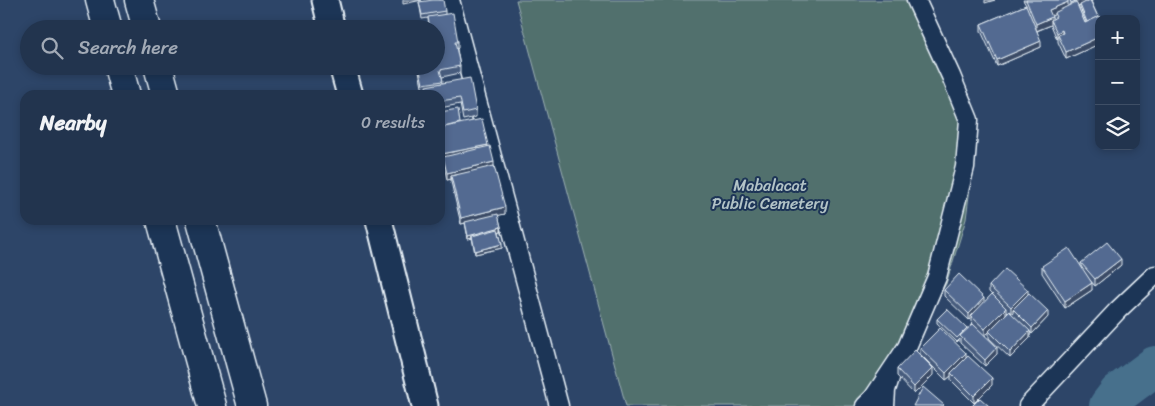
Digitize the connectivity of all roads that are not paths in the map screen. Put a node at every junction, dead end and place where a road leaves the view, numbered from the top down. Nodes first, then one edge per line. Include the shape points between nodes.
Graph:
1 (100, 0) edge
2 (139, 0) edge
3 (325, 0) edge
4 (450, 0) edge
5 (916, 0) edge
6 (106, 20) edge
7 (145, 20) edge
8 (330, 20) edge
9 (120, 75) edge
10 (160, 75) edge
11 (344, 75) edge
12 (125, 90) edge
13 (165, 90) edge
14 (349, 90) edge
15 (162, 225) edge
16 (202, 225) edge
17 (381, 225) edge
18 (1155, 275) edge
19 (893, 368) junction
20 (212, 406) edge
21 (252, 406) edge
22 (425, 406) edge
23 (559, 406) edge
24 (865, 406) edge
25 (885, 406) edge
26 (1028, 406) edge

1 - 6 highway
2 - 7 highway
3 - 8 main road
4 - 23 street
5 - 19 street via 969,120 965,167 942,263 907,348
9 - 12 highway
10 - 13 highway
11 - 14 main road
15 - 20 highway
16 - 21 highway
17 - 22 main road
18 - 26 street
19 - 24 street
19 - 25 street

